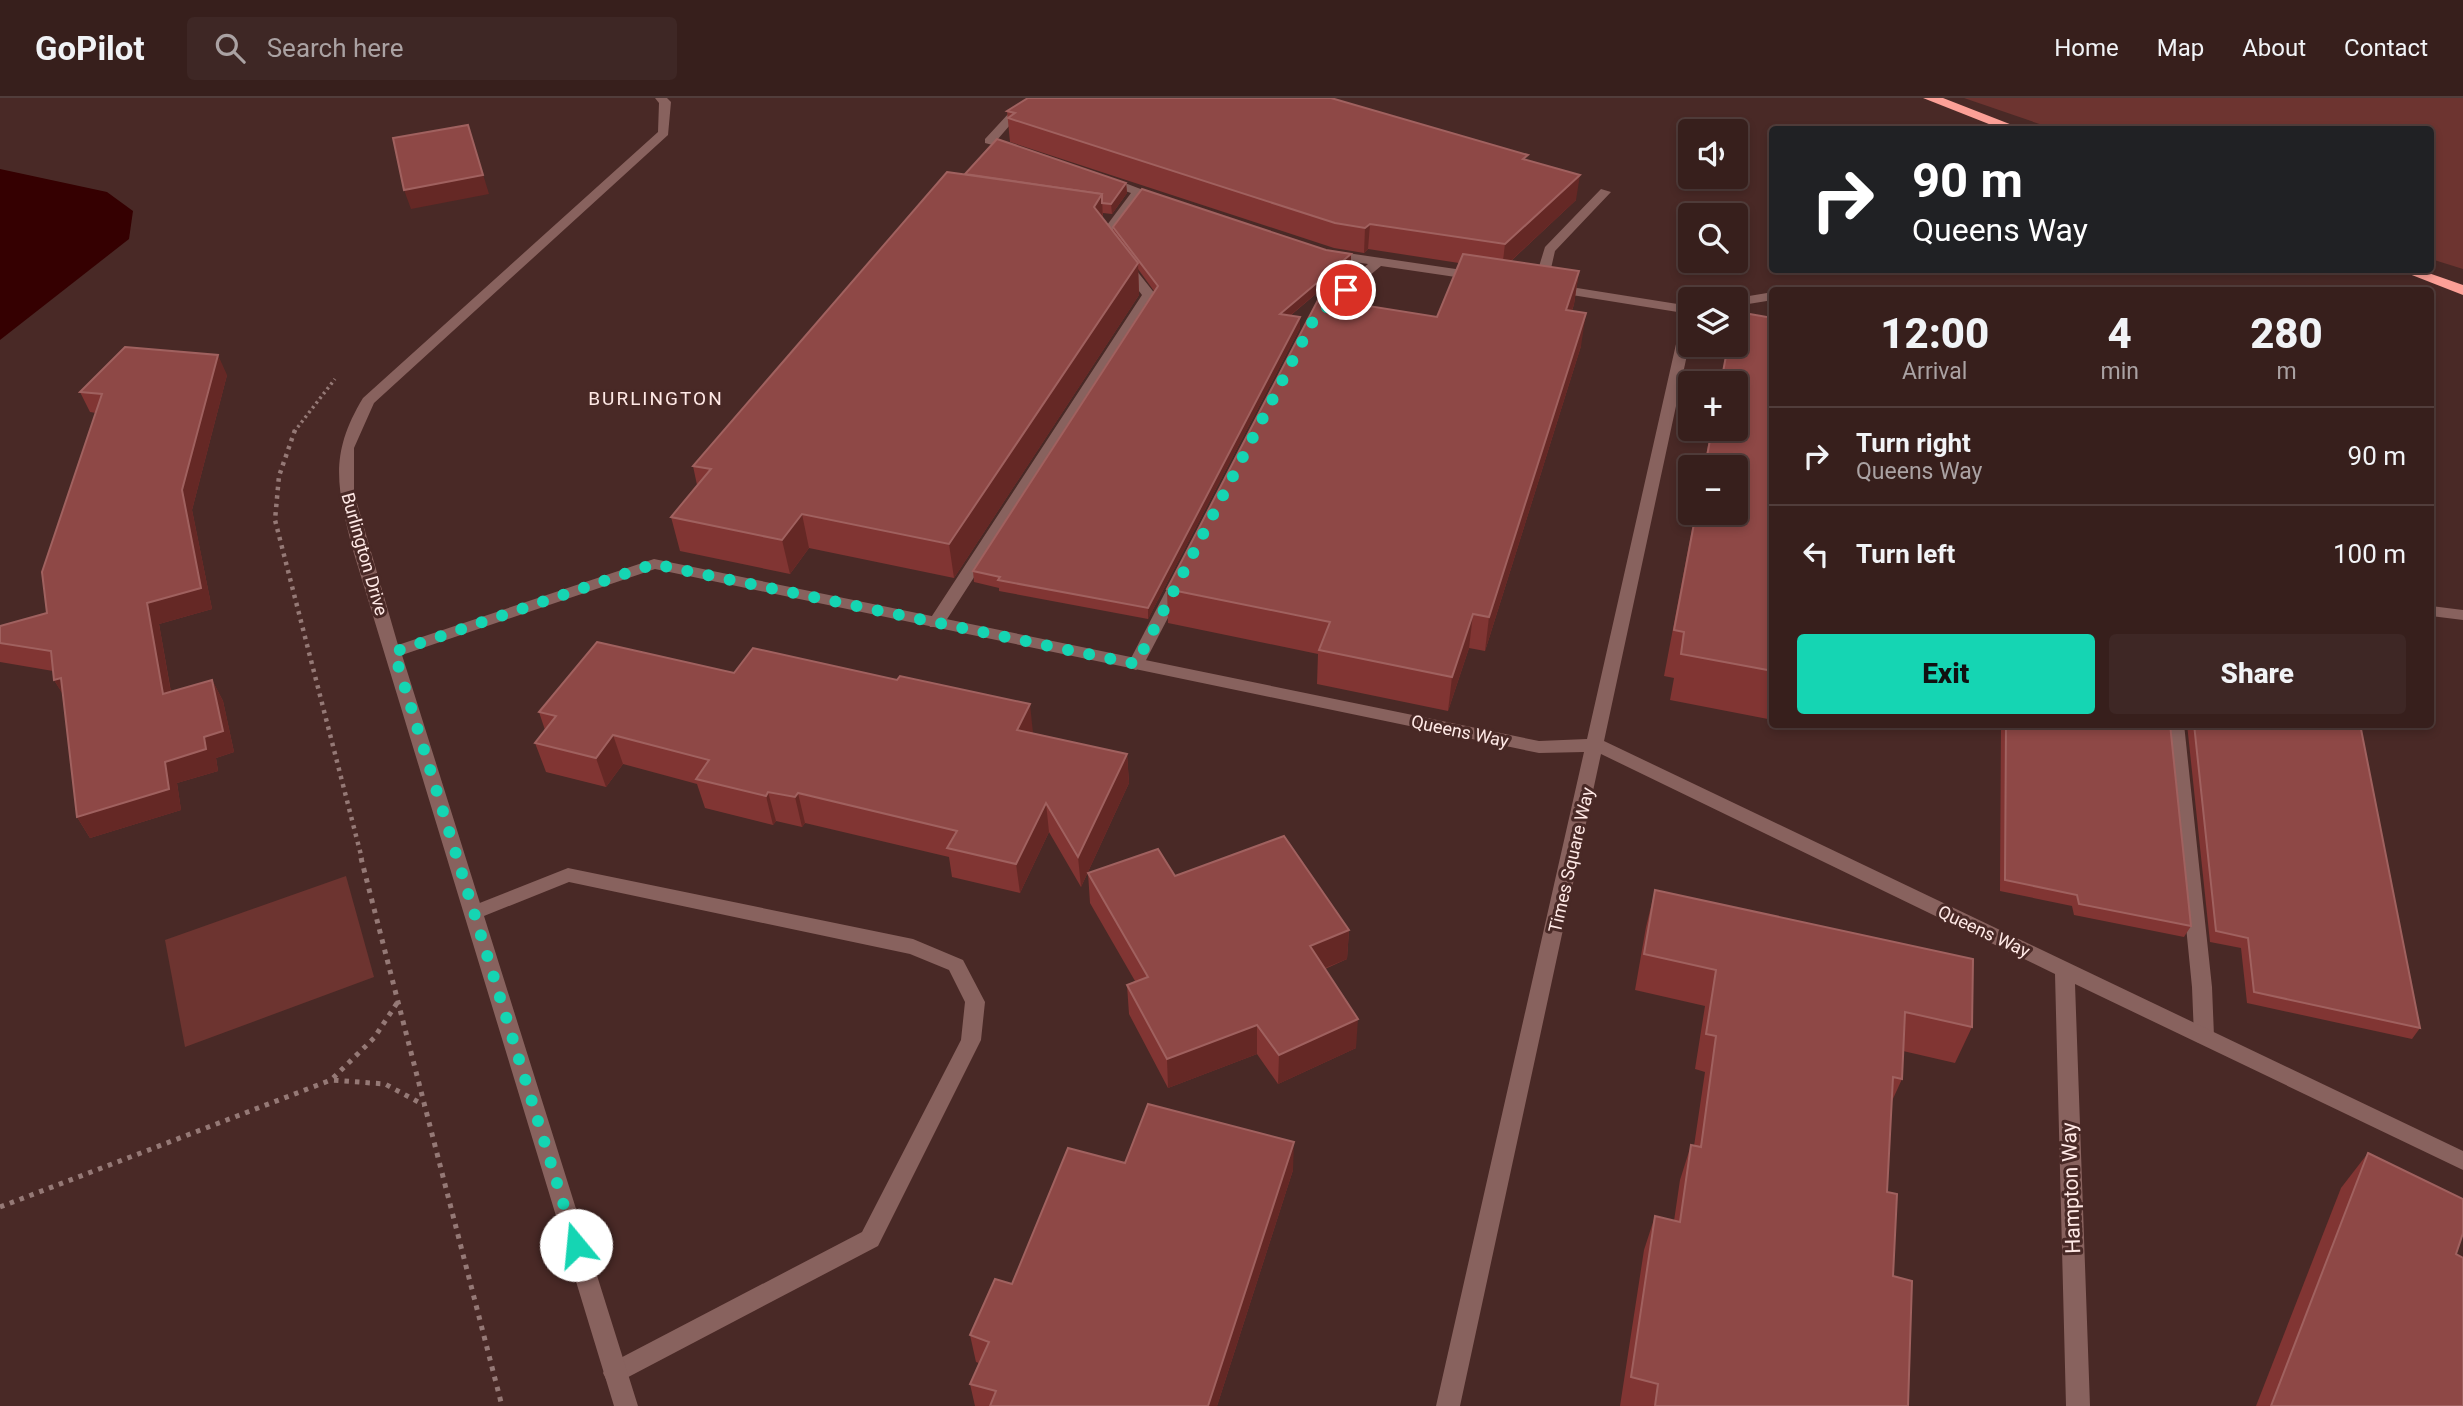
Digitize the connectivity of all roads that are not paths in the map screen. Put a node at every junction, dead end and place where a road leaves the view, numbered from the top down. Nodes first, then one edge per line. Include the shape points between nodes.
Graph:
1 (661, 98) edge
2 (1040, 98) edge
3 (1930, 98) edge
4 (2007, 126) edge
5 (1026, 154) edge
6 (1088, 175) edge
7 (1138, 192) junction
8 (1605, 192) dead end
9 (1177, 205) edge
10 (1318, 251) edge
11 (1378, 262) junction
12 (2415, 273) edge
13 (1486, 278) edge
14 (2463, 290) edge
15 (1769, 297) edge
16 (1748, 300) edge
17 (1678, 310) edge
18 (1307, 331) edge
19 (1680, 357) edge
20 (1187, 566) edge
21 (2434, 611) edge
22 (2463, 615) edge
23 (936, 623) junction
24 (394, 652) junction
25 (1136, 664) junction
26 (2175, 728) edge
27 (1597, 745) junction
28 (474, 913) junction
29 (2065, 969) junction
30 (2204, 1036) junction
31 (2463, 1161) edge
32 (615, 1373) junction
33 (626, 1406) edge
34 (1448, 1406) edge
35 (2078, 1406) edge

1 - 24 street, Burlington Drive via 665,102 664,133 368,401 347,448 346,493
2 - 5 street via 1013,116 989,141
3 - 4 highway
6 - 7 street
7 - 9 street
7 - 23 street via 1109,220 1104,237 1149,295
8 - 17 street via 1549,250 1533,285
10 - 11 street
11 - 13 street
11 - 18 street via 1314,319
12 - 14 highway
15 - 16 street
19 - 27 street, Times Square Way
20 - 25 street
21 - 22 street
23 - 24 street, Queens Way via 654,564
23 - 25 street, Queens Way
24 - 28 street, Burlington Drive
25 - 27 street, Queens Way via 1539,747
26 - 30 street
27 - 29 street, Queens Way
27 - 34 street, Times Square Way
28 - 32 street, Burlington Drive
28 - 32 street via 568,875 913,947 956,965 975,1002 971,1040 870,1238
29 - 30 street, Queens Way
29 - 35 street, Hampton Way
30 - 31 street, Queens Way
32 - 33 street, Burlington Drive

